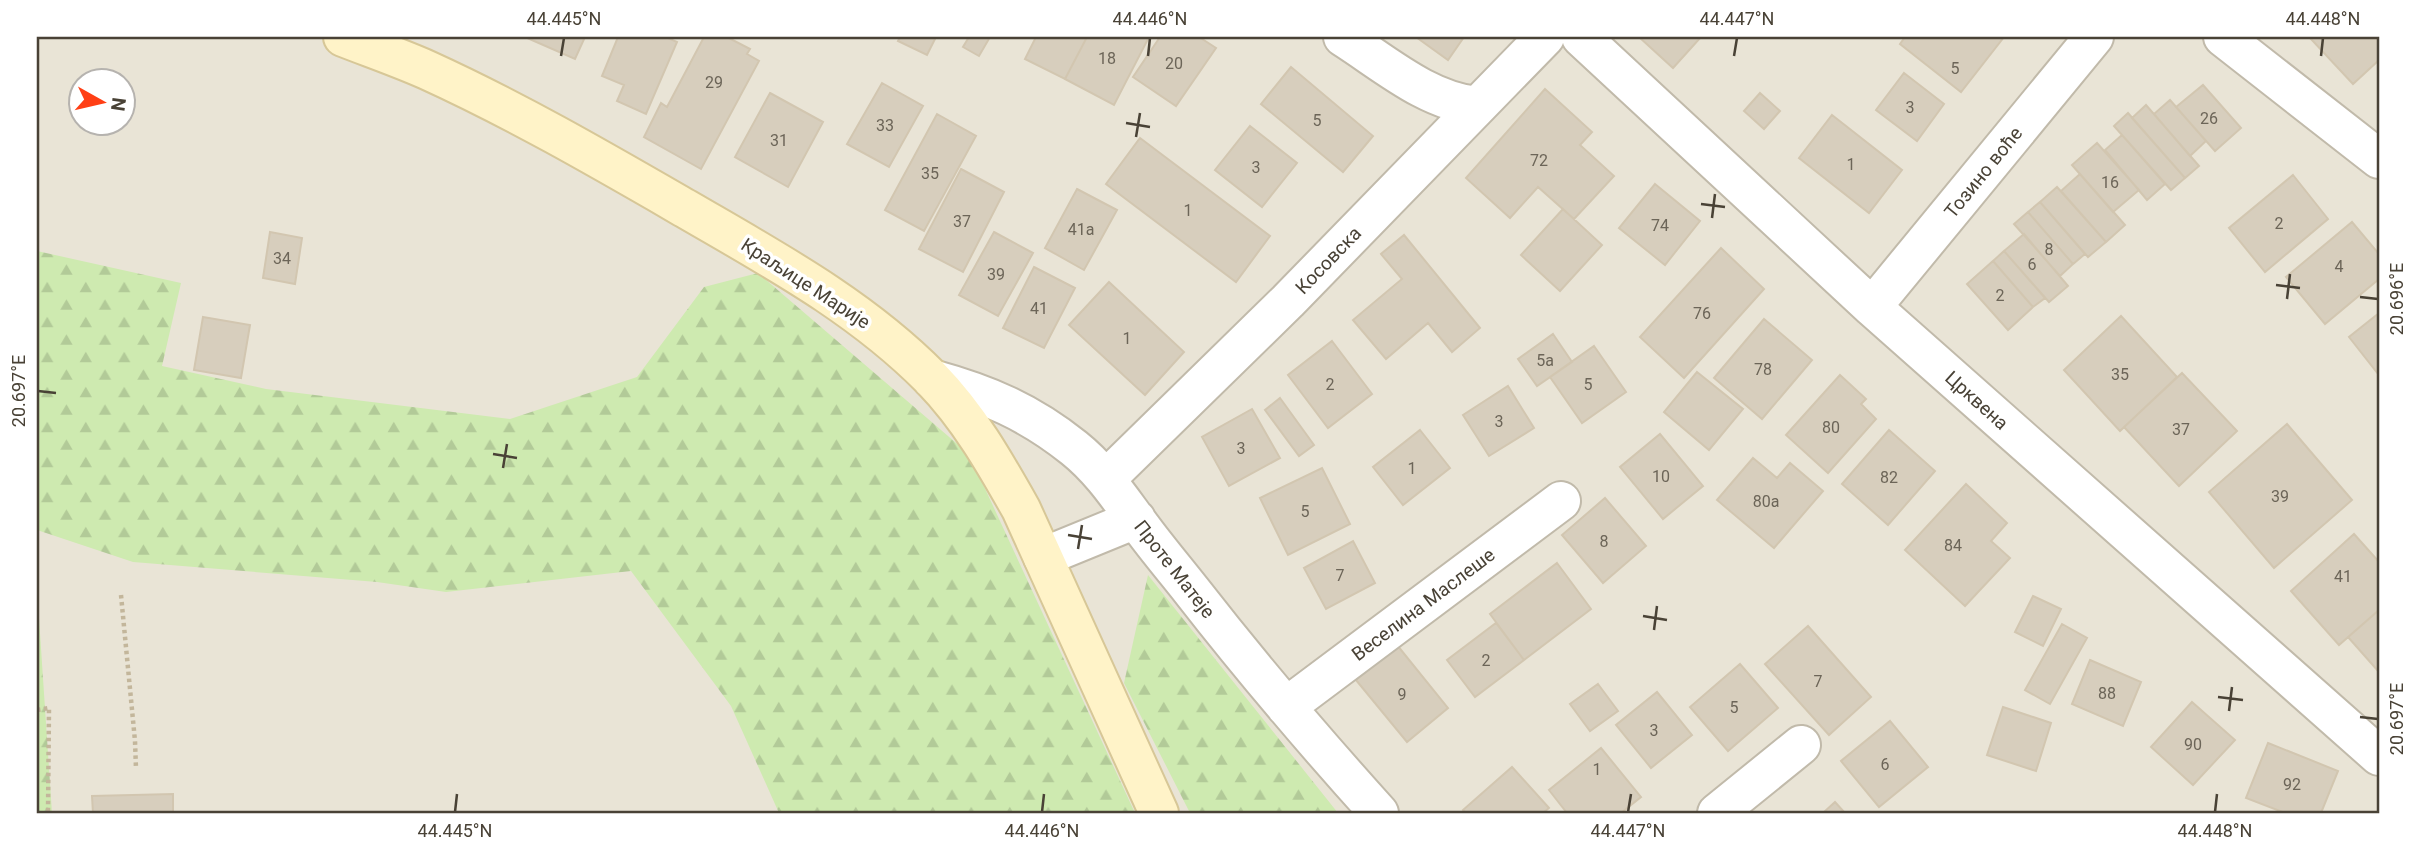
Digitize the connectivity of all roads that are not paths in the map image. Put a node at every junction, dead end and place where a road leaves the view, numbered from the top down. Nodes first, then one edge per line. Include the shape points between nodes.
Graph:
1 (343, 37) edge
2 (1343, 37) edge
3 (1545, 37) edge
4 (1581, 37) edge
5 (2094, 37) edge
6 (2223, 37) edge
7 (1477, 106) junction
8 (2379, 159) edge
9 (1872, 307) junction
10 (932, 379) junction
11 (1107, 478) junction
12 (1561, 501) dead end
13 (1136, 519) junction
14 (1043, 557) junction
15 (1286, 707) junction
16 (1801, 745) dead end
17 (2379, 756) edge
18 (1159, 813) edge
19 (1379, 813) edge
20 (1717, 813) edge

1 - 10 street, Краљице Марије via 464,88 744,243 835,298 889,338
2 - 7 street via 1420,87 1458,104
3 - 7 street, Косовска
4 - 9 street, Црквена
5 - 9 street, Тозино воће
6 - 8 street
7 - 11 street, Косовска via 1288,302
9 - 17 street, Црквена
10 - 11 street, Проте Матеје via 1008,405 1073,447
10 - 14 street, Краљице Марије via 977,433
11 - 13 street, Проте Матеје
12 - 15 street, Веселина Маслеше
13 - 14 street
13 - 15 street, Проте Матеје
14 - 18 street, Краљице Марије
15 - 19 street, Проте Матеје
16 - 20 street

